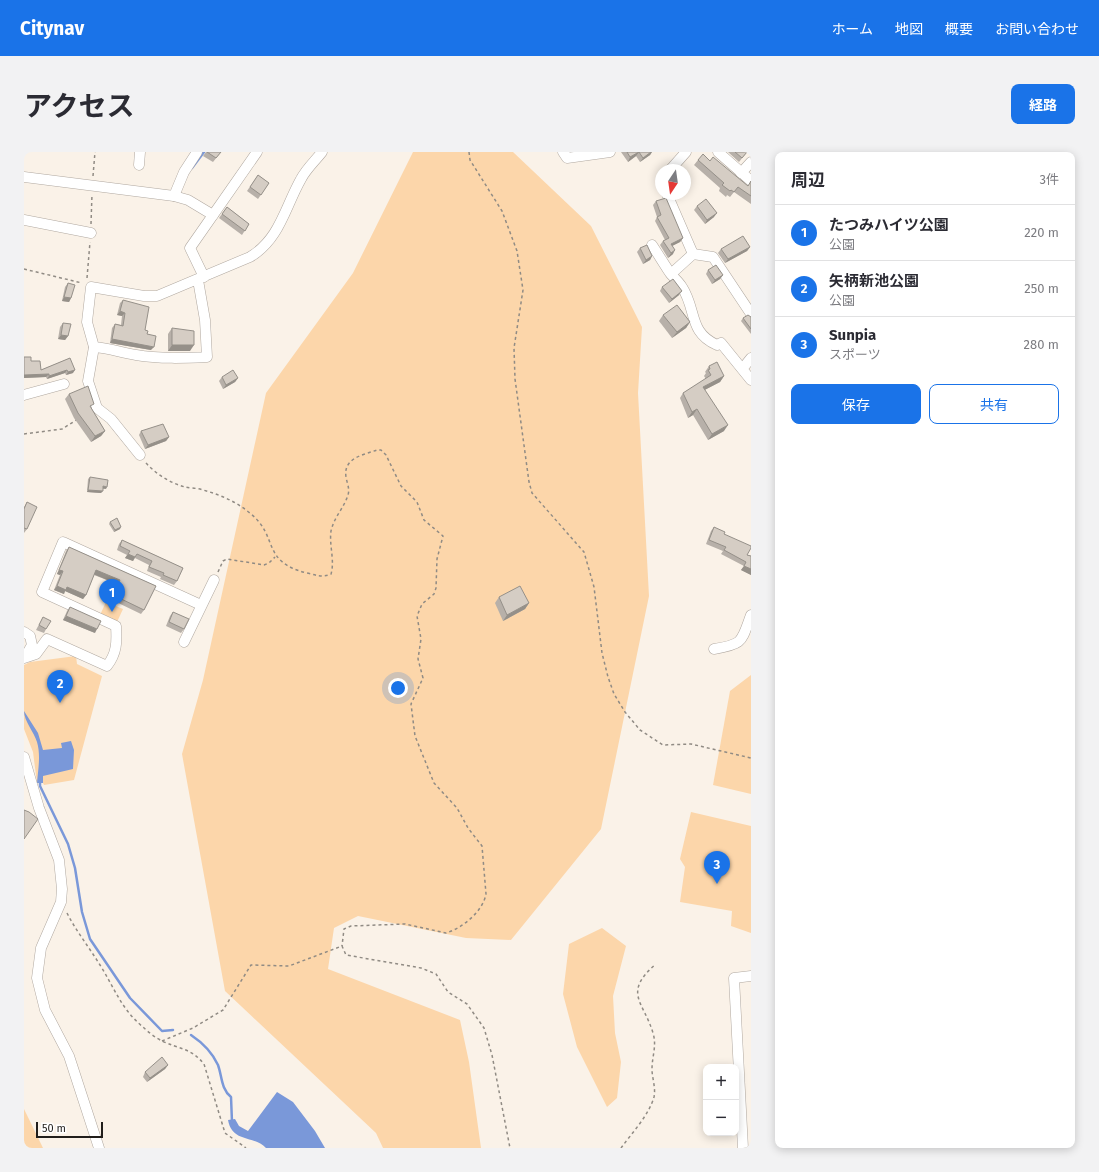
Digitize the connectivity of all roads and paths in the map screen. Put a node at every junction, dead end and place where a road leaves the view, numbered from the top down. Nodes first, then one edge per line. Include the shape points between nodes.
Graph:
1 (94, 152) edge
2 (140, 152) edge
3 (197, 152) edge
4 (257, 152) edge
5 (322, 152) edge
6 (469, 152) edge
7 (563, 152) edge
8 (610, 152) edge
9 (686, 152) edge
10 (718, 152) edge
11 (751, 162) edge
12 (675, 164) edge
13 (139, 165) dead end
14 (741, 173) junction
15 (24, 177) edge
16 (751, 181) edge
17 (93, 187) junction
18 (174, 196) junction
19 (670, 200) edge
20 (213, 215) junction
21 (24, 220) edge
22 (91, 233) junction
23 (652, 245) dead end
24 (693, 254) junction
25 (24, 269) edge
26 (671, 274) junction
27 (201, 278) junction
28 (751, 314) edge
29 (94, 347) junction
30 (751, 358) edge
31 (743, 368) junction
32 (751, 380) edge
33 (64, 384) dead end
34 (24, 395) edge
35 (79, 419) edge
36 (24, 434) edge
37 (140, 455) joint
38 (275, 557) junction
39 (214, 580) joint
40 (201, 605) junction
41 (751, 615) edge
42 (24, 632) edge
43 (184, 642) dead end
44 (714, 649) dead end
45 (24, 657) edge
46 (24, 757) edge
47 (751, 758) edge
48 (61, 902) junction
49 (342, 946) junction
50 (656, 964) dead end
51 (751, 976) edge
52 (162, 1041) junction
53 (99, 1148) edge
54 (246, 1148) edge
55 (510, 1148) edge
56 (621, 1148) edge
57 (743, 1148) edge

1 - 17 path
2 - 13 street
3 - 18 street via 184,172
4 - 20 street
5 - 27 street via 302,178 282,223 260,251
6 - 47 path via 470,160 502,211 517,251 523,290 514,348 515,379 528,482 532,493 584,552 594,587 602,653 614,694 640,730 663,745 691,744
7 - 8 street via 567,158
9 - 12 street
10 - 14 street
11 - 14 street
14 - 16 street
15 - 17 street
17 - 18 street
17 - 22 path
18 - 20 street via 188,200
19 - 24 street
20 - 27 street via 190,248
21 - 22 street
22 - 25 path via 86,284
23 - 26 street
24 - 26 street
24 - 28 street via 713,256
26 - 31 street via 682,287 696,327 706,340 717,345 721,343
27 - 29 street via 157,296 91,287 87,322
27 - 29 street via 207,357 168,358
29 - 37 street via 88,380 97,408 111,419
30 - 31 street
31 - 32 street
33 - 34 street
35 - 36 path via 62,429
37 - 38 path via 160,476 237,503 261,524
38 - 39 path via 264,565 227,559 223,561
38 - 49 path via 292,570 321,577 331,574 333,569 330,540 335,518 348,493 347,465 350,460 377,450 386,455 401,486 417,502 424,520 443,536 436,558 436,588 434,594 422,604 417,616 421,640 418,659 424,678 411,704 413,722 415,736 434,783 457,808 482,846 485,901 476,913 446,933 405,924 351,926 344,929
39 - 40 street
40 - 43 street
40 - 45 street via 63,542 42,592 116,626 114,658 108,666 47,639 36,654
41 - 44 street via 741,640 734,645
42 - 45 street via 30,636 32,645
46 - 48 street via 38,808 59,860
48 - 52 path via 101,966 121,1004 142,1027
48 - 53 street via 42,948 37,978 45,1010 69,1056
49 - 52 path via 289,966 251,966 223,1010 193,1028
49 - 55 path via 346,955 422,968 436,974 448,992 467,1004 484,1028 492,1055
50 - 56 path via 644,974 637,991 638,1001 656,1044 652,1068 654,1095 651,1105
51 - 57 street via 734,978
52 - 54 path via 198,1056 208,1074 225,1133

